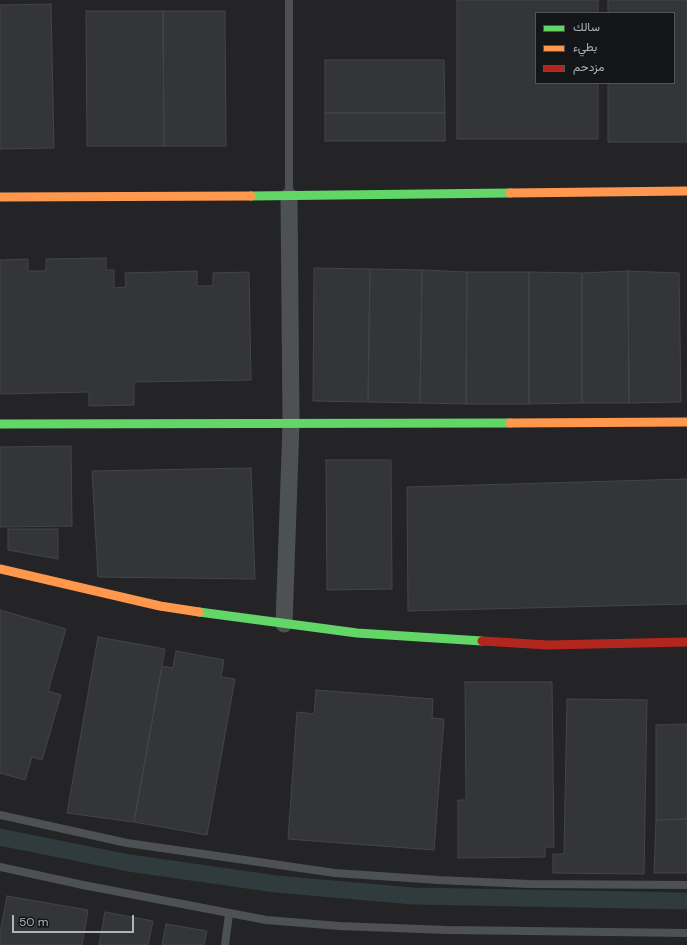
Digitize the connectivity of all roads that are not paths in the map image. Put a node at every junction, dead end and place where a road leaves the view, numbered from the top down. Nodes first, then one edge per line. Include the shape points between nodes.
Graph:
1 (289, 0) edge
2 (687, 191) edge
3 (289, 196) junction
4 (0, 197) edge
5 (687, 422) edge
6 (0, 424) edge
7 (291, 424) junction
8 (0, 570) edge
9 (284, 624) junction
10 (687, 642) edge
11 (0, 816) edge
12 (0, 867) edge
13 (687, 885) edge
14 (228, 914) junction
15 (687, 933) edge
16 (225, 945) edge

1 - 3 lane
2 - 3 street
3 - 4 street
3 - 7 street
5 - 7 street
6 - 7 street
7 - 9 street
8 - 9 street via 160,606
9 - 10 street via 365,634 548,645
11 - 13 lane via 127,843 335,873 530,884
12 - 14 lane
14 - 15 lane via 339,926 527,932
14 - 16 lane

